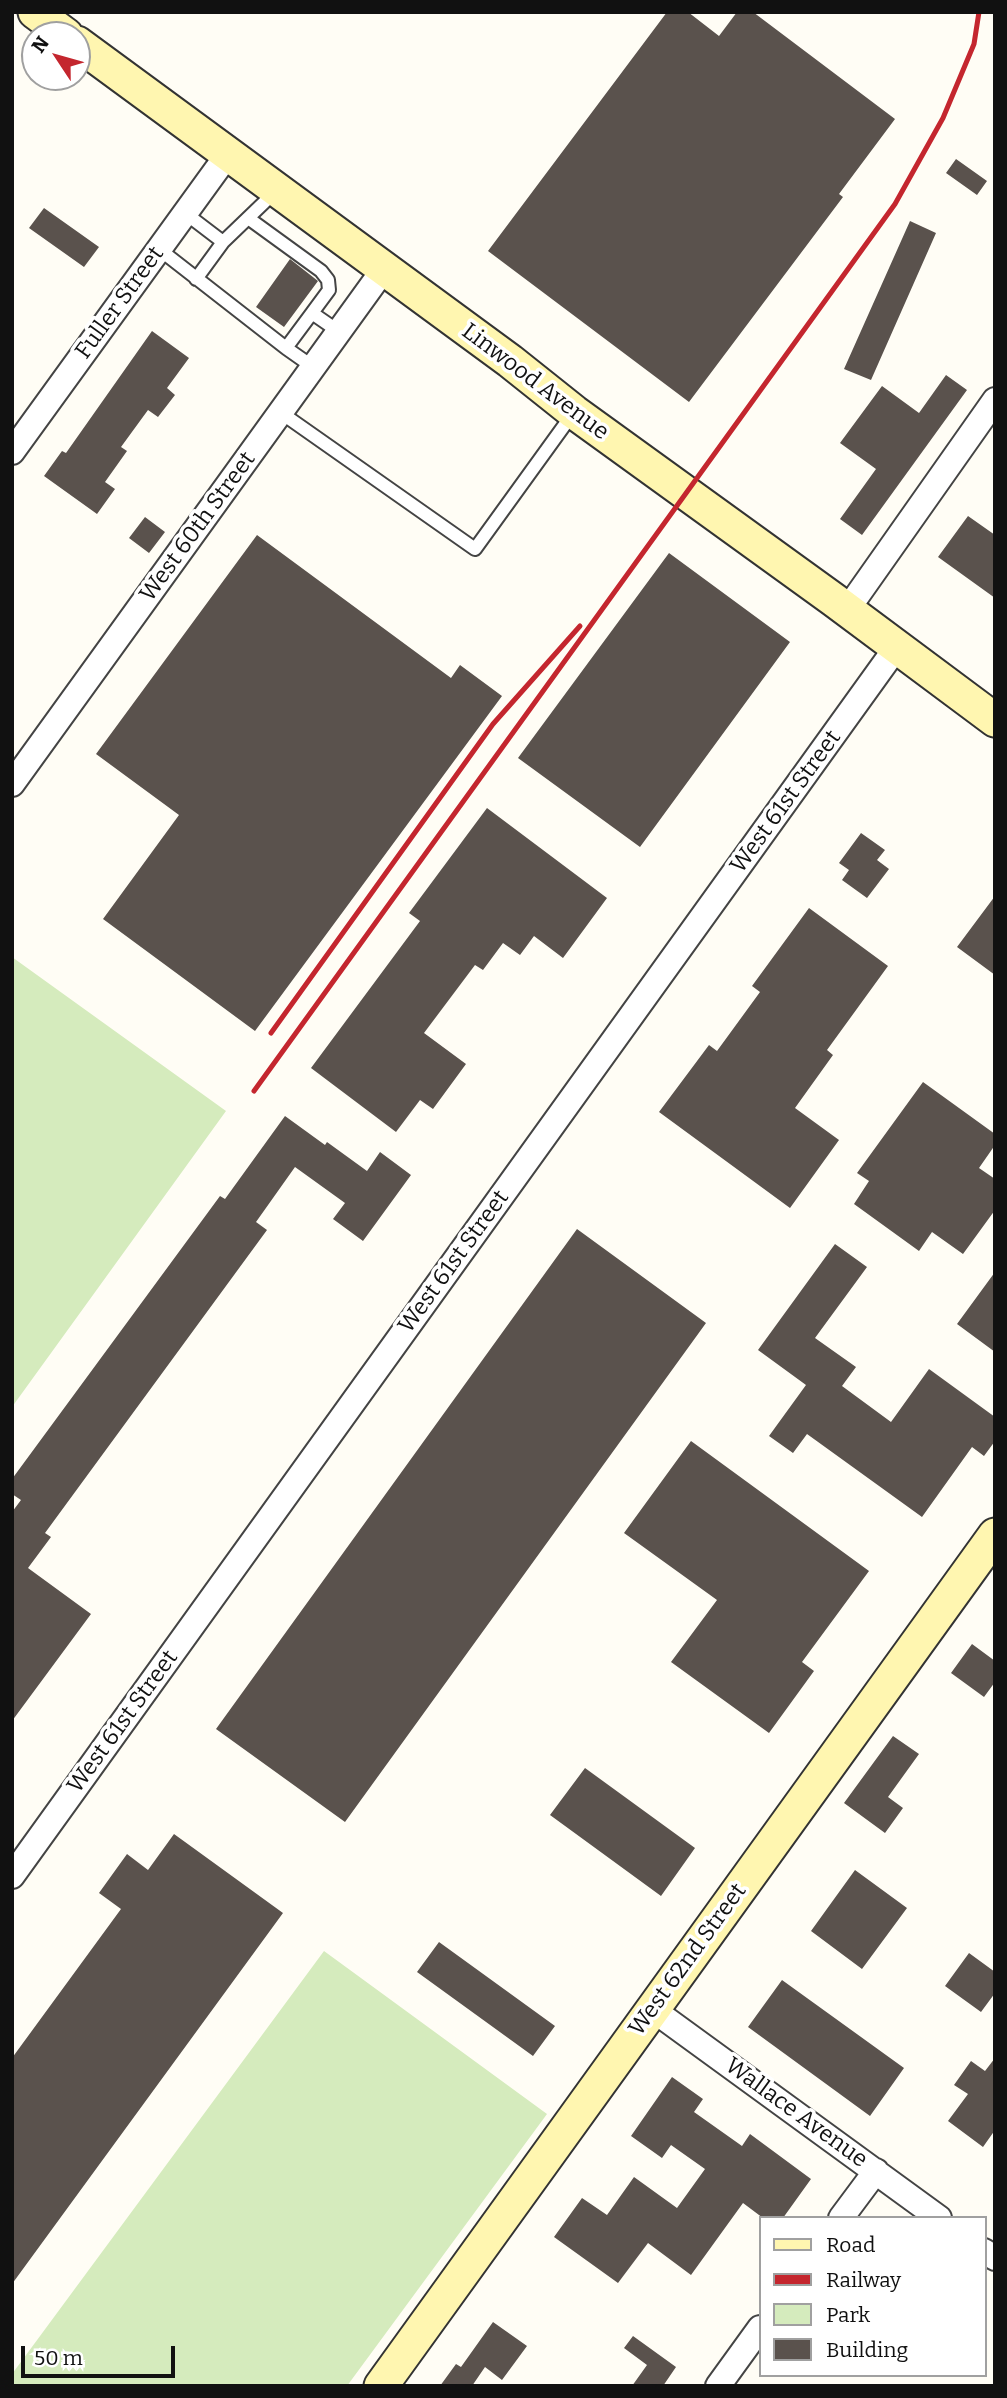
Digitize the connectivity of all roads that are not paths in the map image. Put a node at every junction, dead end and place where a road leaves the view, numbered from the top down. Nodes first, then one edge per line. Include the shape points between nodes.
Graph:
1 (91, 53) edge
2 (228, 154) junction
3 (277, 190) junction
4 (185, 214) junction
5 (248, 218) junction
6 (223, 242) junction
7 (159, 249) junction
8 (384, 269) junction
9 (196, 279) junction
10 (312, 313) junction
11 (338, 331) junction
12 (286, 348) junction
13 (313, 367) junction
14 (995, 400) edge
15 (280, 412) junction
16 (573, 412) junction
17 (12, 452) edge
18 (847, 610) junction
19 (896, 648) junction
20 (995, 720) edge
21 (12, 784) edge
22 (995, 1535) edge
23 (12, 1876) edge
24 (652, 2009) junction
25 (876, 2171) junction
26 (842, 2216) edge
27 (937, 2216) edge
28 (758, 2331) edge
29 (380, 2386) edge
30 (718, 2386) edge

1 - 2 main road, Linwood Avenue
2 - 3 main road, Linwood Avenue
2 - 4 street, Fuller Street
3 - 5 lane
3 - 8 main road, Linwood Avenue
4 - 6 lane
4 - 7 street, Fuller Street
5 - 6 lane
5 - 10 lane via 328,280 329,290
6 - 9 lane
7 - 9 lane
7 - 17 street, Fuller Street
8 - 11 street, West 60th Street
8 - 16 main road, Linwood Avenue
9 - 12 lane
10 - 11 lane
10 - 12 lane
11 - 13 street, West 60th Street
12 - 13 lane
13 - 15 street, West 60th Street
14 - 18 street
15 - 16 lane via 475,549
15 - 21 street, West 60th Street
16 - 18 main road, Linwood Avenue
18 - 19 main road, Linwood Avenue
19 - 20 main road, Linwood Avenue
19 - 23 street, West 61st Street
22 - 24 main road, West 62nd Street
24 - 25 street, Wallace Avenue
24 - 29 main road, West 62nd Street
25 - 26 street
25 - 27 street, Wallace Avenue
28 - 30 street

